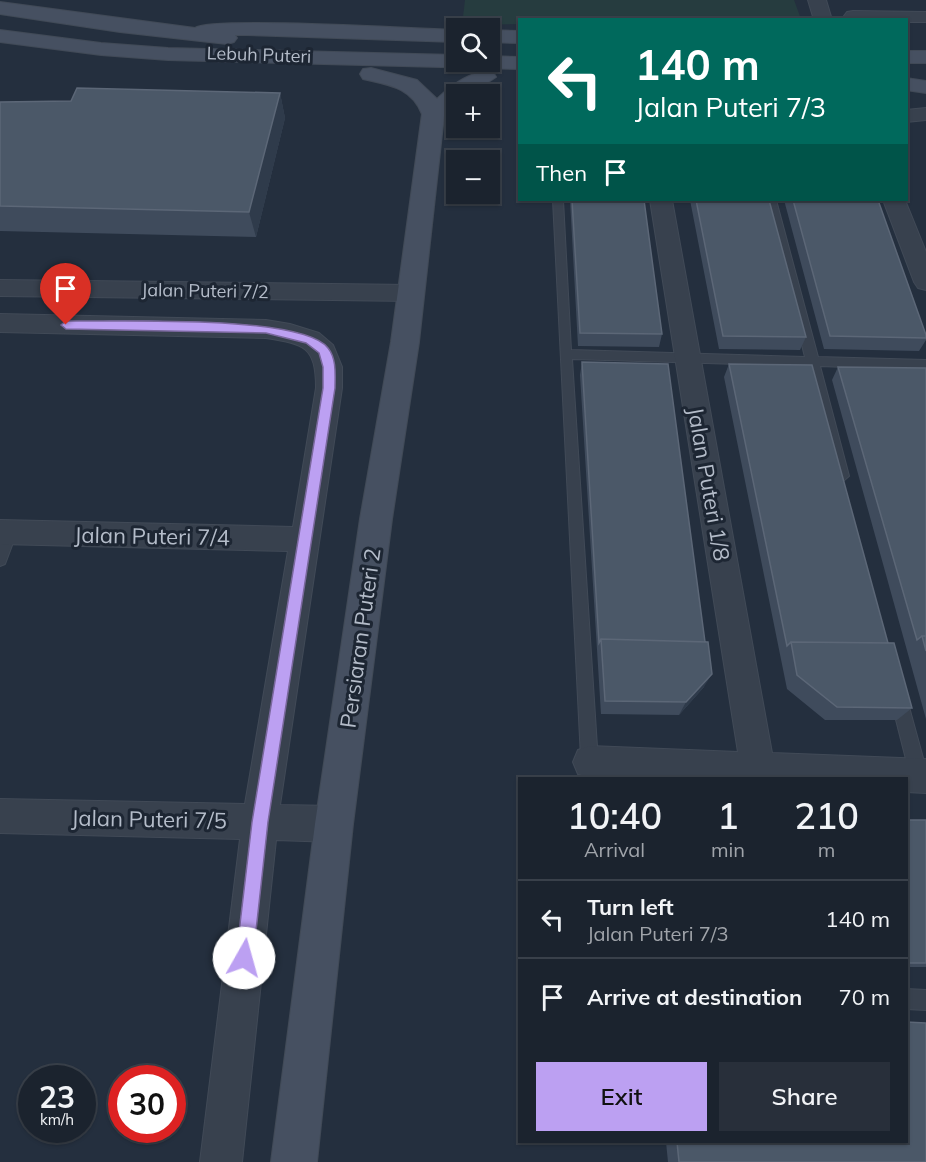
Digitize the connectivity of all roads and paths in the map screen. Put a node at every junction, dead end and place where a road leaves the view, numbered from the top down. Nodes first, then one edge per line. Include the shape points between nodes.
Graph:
1 (817, 0) edge
2 (0, 8) edge
3 (850, 13) edge
4 (926, 17) edge
5 (822, 18) edge
6 (184, 31) junction
7 (0, 36) edge
8 (446, 36) edge
9 (500, 36) edge
10 (518, 37) edge
11 (908, 39) edge
12 (926, 39) edge
13 (500, 50) edge
14 (518, 51) edge
15 (446, 52) edge
16 (168, 54) junction
17 (434, 55) junction
18 (908, 57) edge
19 (926, 57) edge
20 (518, 63) edge
21 (908, 70) edge
22 (926, 70) edge
23 (371, 74) junction
24 (485, 77) junction
25 (518, 78) edge
26 (908, 86) edge
27 (926, 87) edge
28 (433, 114) junction
29 (926, 114) edge
30 (908, 116) edge
31 (558, 201) edge
32 (661, 201) edge
33 (771, 201) edge
34 (894, 201) edge
35 (926, 282) edge
36 (0, 288) edge
37 (410, 293) junction
38 (0, 323) edge
39 (565, 354) junction
40 (688, 358) junction
41 (813, 362) junction
42 (926, 365) edge
43 (845, 488) edge
44 (5, 532) edge
45 (304, 539) junction
46 (0, 560) edge
47 (895, 683) edge
48 (758, 769) junction
49 (591, 770) edge
50 (922, 776) edge
51 (0, 816) edge
52 (260, 822) junction
53 (334, 824) junction
54 (908, 999) edge
55 (926, 1000) edge
56 (221, 1162) edge
57 (294, 1162) edge

1 - 5 street
2 - 6 main road, Lebuh Puteri
3 - 4 street
6 - 8 main road via 246,29
6 - 17 main road, Lebuh Puteri
7 - 16 main road, Lebuh Puteri
9 - 10 main road
11 - 12 main road
13 - 14 main road
15 - 17 main road, Lebuh Puteri
16 - 17 main road, Lebuh Puteri
16 - 23 main road via 237,65
17 - 20 main road, Lebuh Puteri
18 - 19 main road
21 - 22 main road
23 - 24 main road
23 - 28 main road via 406,82 425,93
24 - 25 main road
24 - 28 main road via 453,95
26 - 27 main road
28 - 37 main road, Persiaran Puteri 2
29 - 30 street
31 - 39 lane
32 - 40 street, Jalan Puteri 1/8
33 - 41 lane
34 - 35 street
36 - 37 street, Jalan Puteri 7/2
37 - 53 main road, Persiaran Puteri 2
38 - 45 street via 266,329 310,339 324,351 329,388
39 - 40 lane
39 - 49 lane
40 - 41 lane
40 - 48 street, Jalan Puteri 1/8
41 - 42 lane
41 - 43 lane
44 - 45 street, Jalan Puteri 7/4
44 - 46 lane
45 - 52 street
47 - 50 lane
48 - 49 street
48 - 50 street
51 - 52 street, Jalan Puteri 7/5
52 - 53 street, Jalan Puteri 7/5
52 - 56 street
53 - 57 main road, Persiaran Puteri 2
54 - 55 lane

